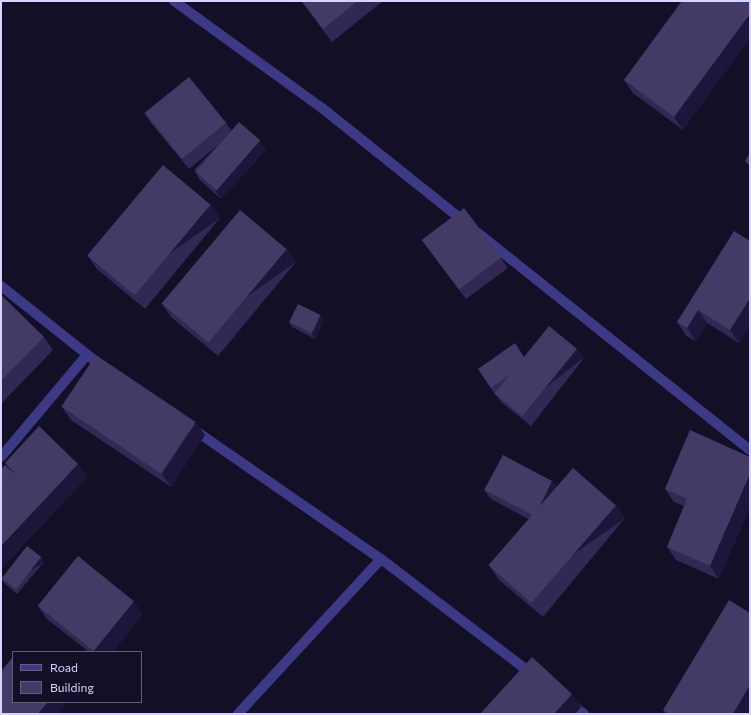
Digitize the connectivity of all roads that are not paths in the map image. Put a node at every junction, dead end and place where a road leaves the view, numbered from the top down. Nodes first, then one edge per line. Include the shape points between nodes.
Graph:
1 (174, 1) edge
2 (736, 1) edge
3 (750, 9) edge
4 (1, 286) edge
5 (86, 356) junction
6 (112, 373) edge
7 (183, 422) edge
8 (750, 450) edge
9 (1, 457) edge
10 (381, 560) junction
11 (540, 680) edge
12 (559, 695) edge
13 (238, 714) edge
14 (584, 714) edge

1 - 8 street via 322,108
2 - 3 street
4 - 5 street
5 - 6 street
5 - 9 street
7 - 10 street
10 - 11 street
10 - 13 street
12 - 14 street

